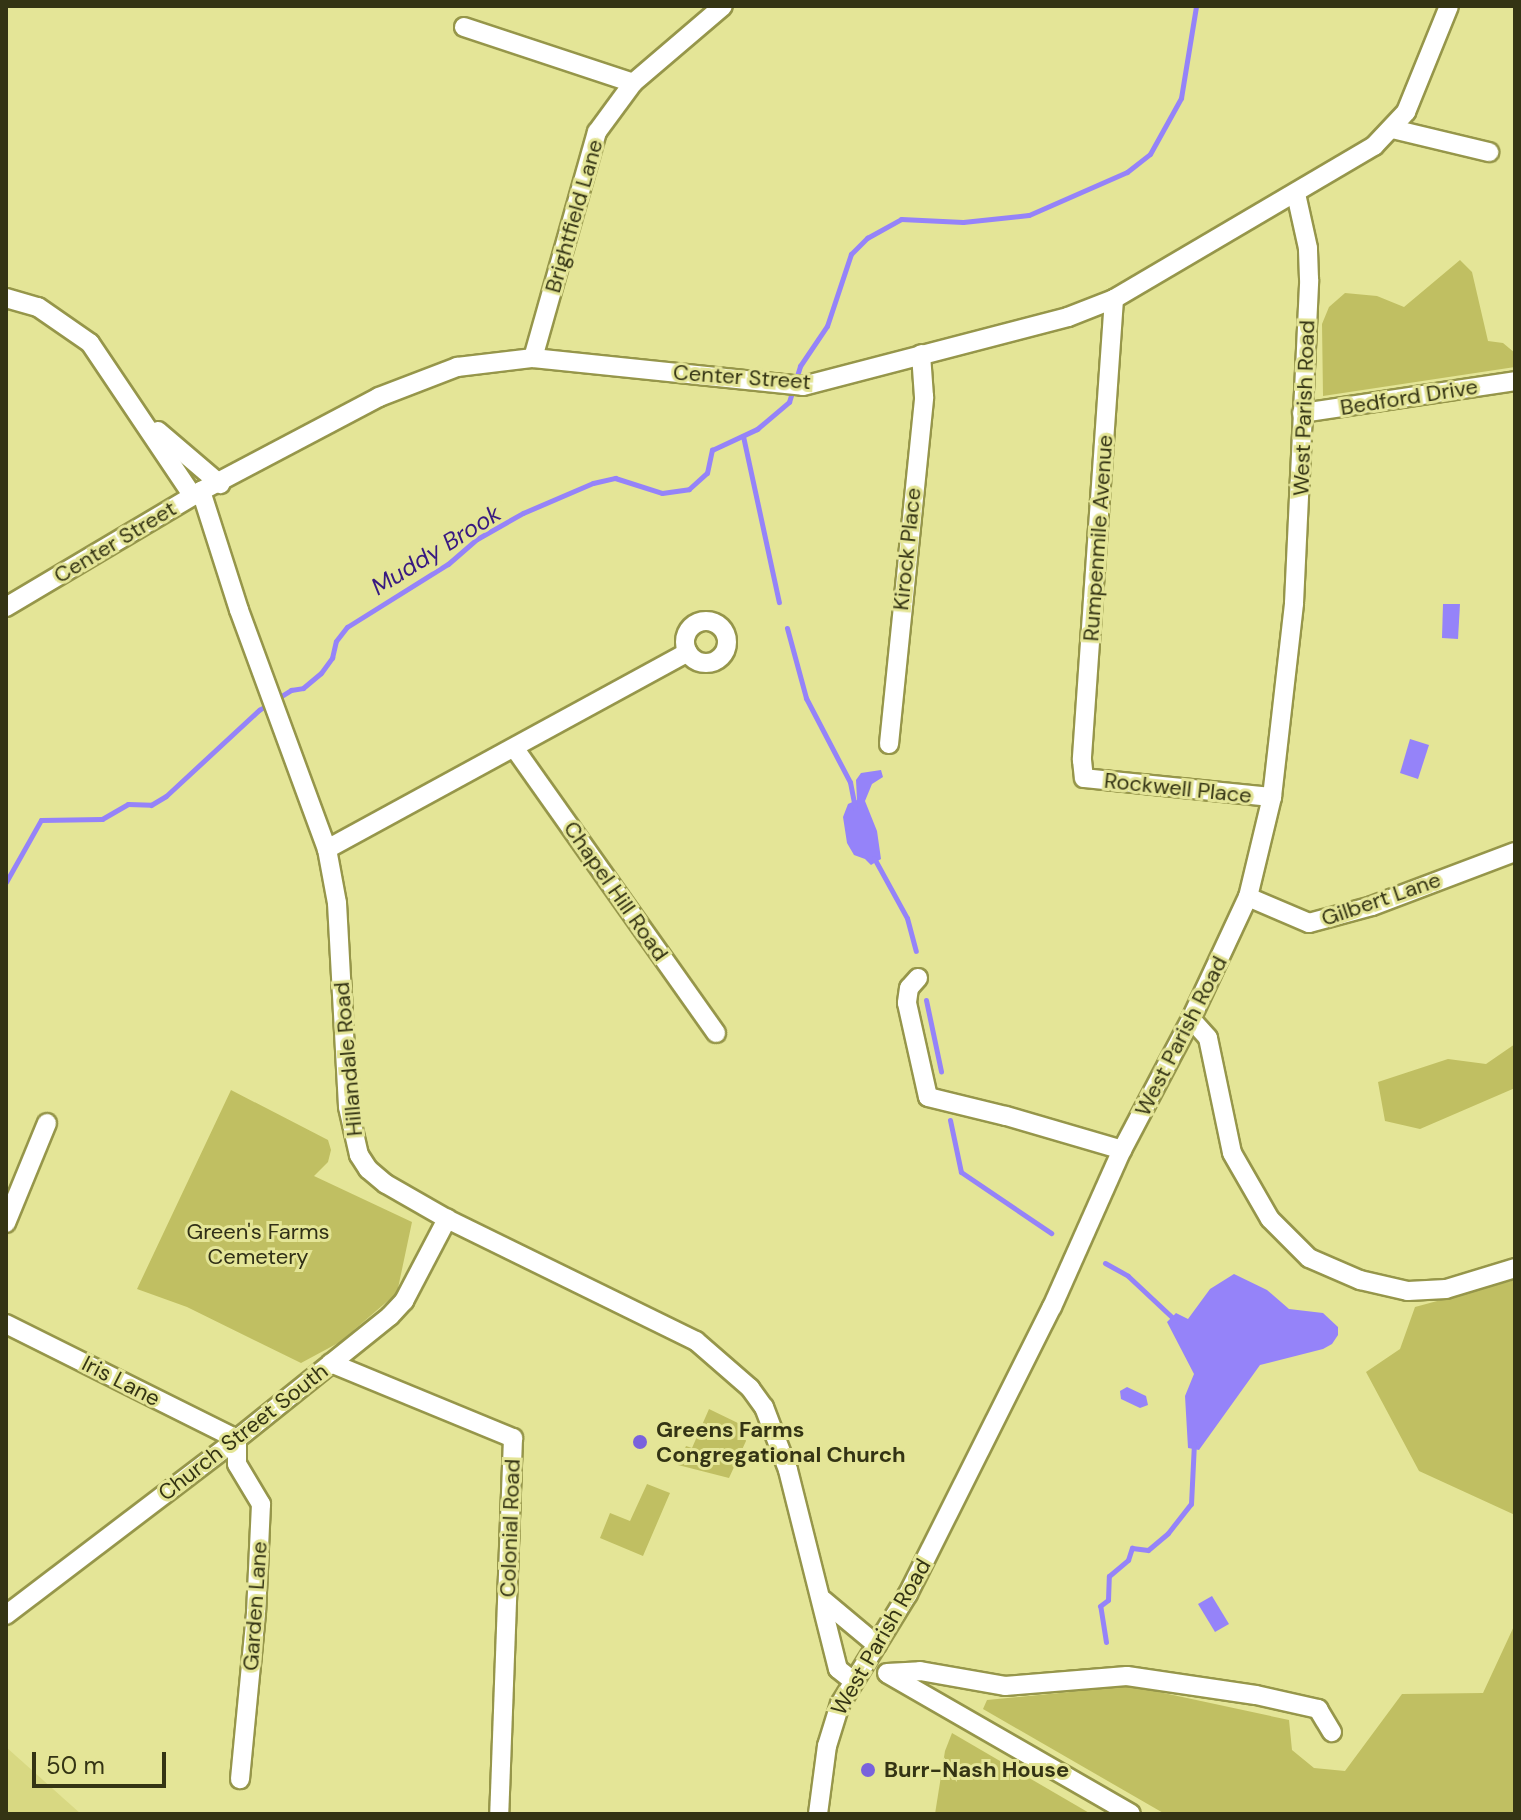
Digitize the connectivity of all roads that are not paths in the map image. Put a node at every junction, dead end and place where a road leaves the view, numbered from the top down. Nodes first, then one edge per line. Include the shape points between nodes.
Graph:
1 (723, 6) edge
2 (1449, 6) edge
3 (464, 27) dead end
4 (633, 83) junction
5 (1393, 129) junction
6 (1489, 152) dead end
7 (1296, 194) junction
8 (6, 298) edge
9 (1114, 299) junction
10 (921, 354) junction
11 (533, 358) junction
12 (1515, 381) edge
13 (1302, 413) junction
14 (143, 418) junction
15 (220, 484) junction
16 (197, 493) junction
17 (6, 607) edge
18 (688, 652) dead end
19 (889, 744) dead end
20 (515, 749) junction
21 (1084, 778) joint
22 (1272, 797) junction
23 (327, 849) junction
24 (1515, 852) edge
25 (1248, 897) junction
26 (918, 978) dead end
27 (1191, 1019) junction
28 (716, 1033) dead end
29 (47, 1123) dead end
30 (1122, 1150) junction
31 (447, 1219) junction
32 (6, 1223) edge
33 (1515, 1268) edge
34 (6, 1324) edge
35 (331, 1363) junction
36 (237, 1439) junction
37 (823, 1600) junction
38 (6, 1615) edge
39 (872, 1653) junction
40 (887, 1673) junction
41 (852, 1680) junction
42 (1332, 1732) dead end
43 (240, 1779) dead end
44 (499, 1814) edge
45 (818, 1814) edge
46 (1131, 1814) edge

1 - 4 street, Brightfield Lane
2 - 5 street, Center Street via 1416,93
3 - 4 street
4 - 11 street, Brightfield Lane via 597,132
5 - 6 street
5 - 7 street, Center Street
7 - 9 street, Center Street
7 - 13 street, West Parish Road via 1308,248
8 - 14 street, Hillandale Road via 38,307 90,343
9 - 10 street, Center Street via 1068,317
9 - 21 street, Rumpenmile Avenue
10 - 11 street, Center Street via 793,385
10 - 19 street, Kirock Place via 924,397
11 - 15 street, Center Street via 457,367 392,392
12 - 13 street, Bedford Drive
13 - 22 street, West Parish Road via 1294,603
14 - 15 street, Hillandale Road
14 - 16 street, Hillandale Road
15 - 16 street, Center Street
16 - 17 street, Center Street
16 - 23 street, Hillandale Road
18 - 20 street
20 - 23 street
20 - 28 street, Chapel Hill Road
21 - 22 street, Rockwell Place
22 - 25 street, West Parish Road
23 - 31 street, Hillandale Road via 337,903 352,1136 368,1169
24 - 25 street, Gilbert Lane via 1372,906 1309,923
25 - 27 street, West Parish Road
26 - 30 street via 909,988 907,1003 928,1097
27 - 30 street, West Parish Road
27 - 33 street via 1208,1038 1232,1153 1270,1219 1309,1258 1360,1280 1408,1291 1446,1289
29 - 32 street
30 - 39 street, West Parish Road via 1004,1404 908,1594
31 - 35 street, Church Street South via 404,1301
31 - 37 street, Hillandale Road via 669,1326 736,1373 764,1407 788,1470
34 - 36 street, Iris Lane
35 - 36 street, Church Street South
35 - 44 street, Colonial Road via 513,1438
36 - 38 street, Church Street South
36 - 43 street, Garden Lane via 237,1464 261,1504
37 - 39 street
37 - 41 street, Hillandale Road via 838,1669
39 - 40 street
39 - 41 street, West Parish Road
40 - 42 street via 920,1671 1005,1686 1127,1676 1318,1709
40 - 46 street
41 - 45 street, West Parish Road via 830,1731

